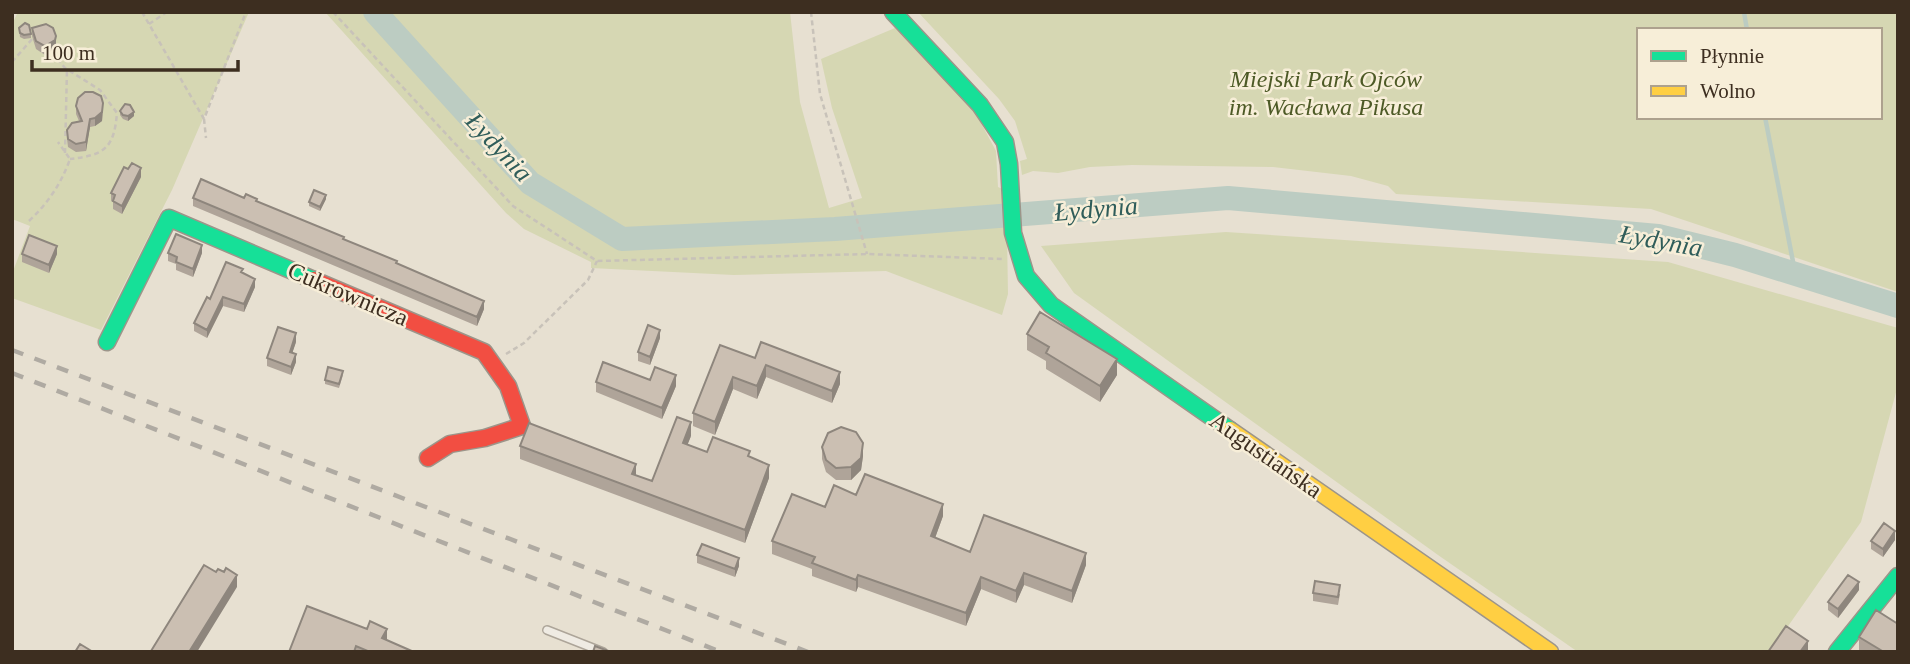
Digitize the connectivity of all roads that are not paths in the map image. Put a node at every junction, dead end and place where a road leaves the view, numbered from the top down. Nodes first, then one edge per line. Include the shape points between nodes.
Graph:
1 (894, 12) edge
2 (107, 342) dead end
3 (428, 458) dead end
4 (1898, 576) edge
5 (547, 630) dead end
6 (603, 652) edge
7 (1550, 652) edge
8 (1837, 652) edge

1 - 7 street, Augustiańska via 993,121 1005,142 1013,233 1020,260 1026,276 1051,305
2 - 3 street, Cukrownicza via 169,218 484,352 517,404 522,425 450,444
4 - 8 street via 1876,611
5 - 6 lane

